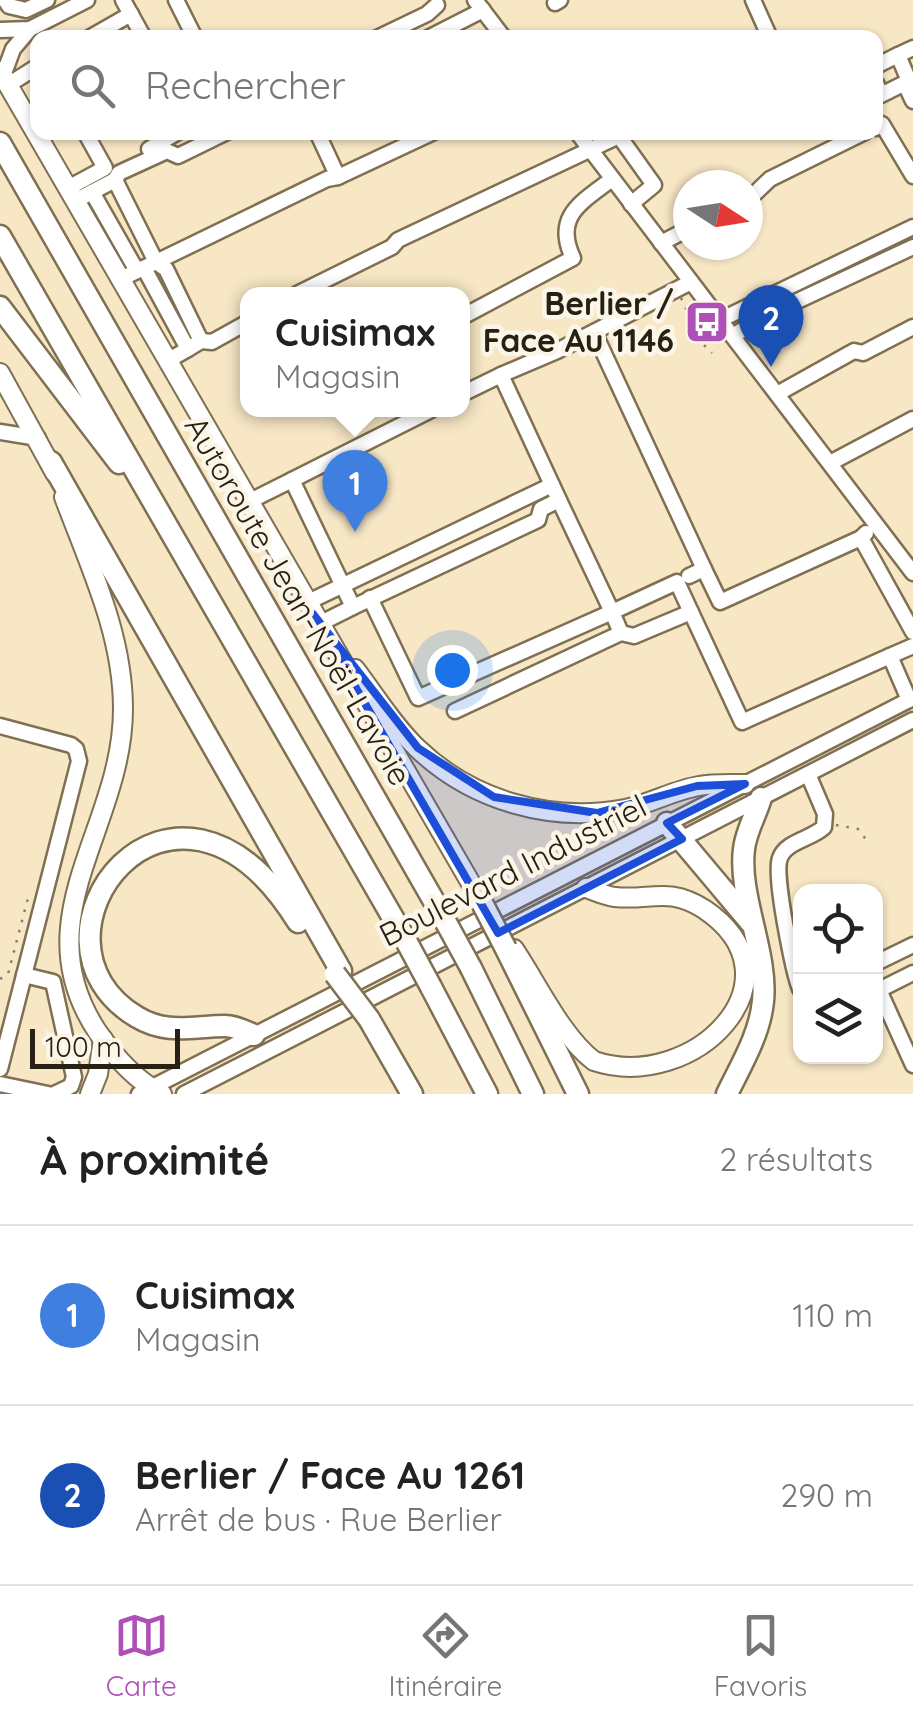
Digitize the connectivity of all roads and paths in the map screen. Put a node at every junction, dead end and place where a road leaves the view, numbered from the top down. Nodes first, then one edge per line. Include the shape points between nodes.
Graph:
1 (5, 0) edge
2 (47, 0) edge
3 (87, 0) edge
4 (123, 0) edge
5 (176, 0) edge
6 (753, 0) edge
7 (438, 2) edge
8 (479, 5) edge
9 (131, 14) junction
10 (30, 29) junction
11 (0, 30) edge
12 (103, 30) edge
13 (140, 30) edge
14 (191, 30) edge
15 (394, 30) edge
16 (440, 30) edge
17 (498, 30) edge
18 (766, 30) edge
19 (913, 48) edge
20 (898, 55) junction
21 (883, 62) edge
22 (30, 69) edge
23 (3, 77) edge
24 (909, 82) edge
25 (883, 94) edge
26 (913, 101) edge
27 (30, 123) edge
28 (883, 126) edge
29 (40, 140) edge
30 (90, 140) edge
31 (165, 140) edge
32 (211, 140) edge
33 (320, 140) edge
34 (417, 140) edge
35 (583, 140) edge
36 (609, 140) edge
37 (625, 140) edge
38 (849, 140) edge
39 (0, 143) edge
40 (590, 150) junction
41 (110, 174) junction
42 (913, 176) edge
43 (338, 178) junction
44 (612, 179) junction
45 (763, 186) edge
46 (92, 192) junction
47 (72, 195) junction
48 (632, 204) junction
49 (913, 227) edge
50 (0, 236) edge
51 (673, 237) edge
52 (661, 243) junction
53 (913, 247) edge
54 (139, 270) junction
55 (692, 282) junction
56 (311, 287) edge
57 (681, 297) dead end
58 (0, 307) edge
59 (470, 314) edge
60 (720, 320) junction
61 (240, 326) edge
62 (913, 327) edge
63 (594, 332) junction
64 (733, 336) junction
65 (195, 345) junction
66 (712, 354) dead end
67 (167, 361) junction
68 (501, 375) junction
69 (2, 385) edge
70 (470, 390) edge
71 (778, 394) junction
72 (417, 417) edge
73 (913, 419) edge
74 (0, 432) edge
75 (38, 438) junction
76 (51, 462) junction
77 (830, 463) junction
78 (292, 480) junction
79 (555, 492) junction
80 (248, 502) junction
81 (164, 520) junction
82 (877, 524) junction
83 (862, 538) junction
84 (910, 564) edge
85 (704, 569) junction
86 (689, 576) dead end
87 (342, 584) junction
88 (370, 598) junction
89 (353, 607) junction
90 (612, 612) junction
91 (691, 612) junction
92 (314, 616) junction
93 (910, 621) edge
94 (621, 633) junction
95 (913, 646) edge
96 (890, 656) junction
97 (911, 699) edge
98 (455, 712) dead end
99 (913, 720) edge
100 (0, 726) edge
101 (808, 774) junction
102 (753, 791) junction
103 (825, 823) junction
104 (675, 831) junction
105 (868, 842) dead end
106 (586, 888) junction
107 (28, 898) dead end
108 (480, 899) joint
109 (751, 923) junction
110 (913, 945) edge
111 (509, 947) junction
112 (883, 960) edge
113 (338, 972) junction
114 (796, 974) edge
115 (913, 974) edge
116 (20, 978) junction
117 (0, 979) edge
118 (254, 1035) junction
119 (103, 1039) junction
120 (913, 1064) edge
121 (0, 1069) edge
122 (0, 1084) edge
123 (150, 1092) edge
124 (51, 1094) edge
125 (90, 1094) edge
126 (184, 1094) edge
127 (412, 1094) edge
128 (487, 1094) edge
129 (534, 1094) edge
130 (578, 1094) edge
131 (727, 1094) edge

1 - 2 street via 21,10
3 - 10 street
4 - 9 street
5 - 14 street
6 - 18 street
7 - 15 street
8 - 16 street
8 - 17 street
9 - 12 street
9 - 13 street
10 - 11 street
10 - 23 street via 13,49
19 - 20 street
20 - 21 street
20 - 24 street
22 - 23 street
23 - 27 main road
24 - 25 street
24 - 26 street
28 - 42 street
29 - 47 main road
30 - 41 street
31 - 41 street
32 - 41 street
33 - 43 street
34 - 43 street
35 - 40 street
36 - 40 street
37 - 48 street via 654,186
38 - 45 street
39 - 129 highway, Autoroute Jean-Noël-Lavoie, bridge via 443,917
40 - 44 street
40 - 56 street
41 - 46 street
41 - 47 street
41 - 54 street
43 - 54 street
44 - 48 street
44 - 59 street via 568,220 574,258
46 - 47 street
46 - 54 street
47 - 54 main road
48 - 52 street
49 - 60 street
50 - 81 highway
51 - 52 street
52 - 55 street
53 - 64 street
54 - 65 street via 166,269
54 - 67 main road
55 - 60 street
55 - 63 street
57 - 66 path
58 - 81 highway
60 - 64 street
61 - 65 street
62 - 71 street
63 - 68 street
63 - 85 street
64 - 71 street
65 - 67 street
67 - 80 main road
68 - 70 street
68 - 79 street
69 - 75 main road
71 - 77 street
72 - 78 street
73 - 77 street
74 - 75 street
75 - 76 main road
76 - 113 highway
76 - 119 main road via 108,614 122,680 116,771 68,935 75,990
77 - 82 street
78 - 80 street
78 - 87 street
79 - 87 street
79 - 88 street via 538,520
79 - 90 street
80 - 92 main road
81 - 128 highway, bridge
82 - 83 street
82 - 84 street
83 - 85 street via 720,602
83 - 93 street
85 - 86 street
87 - 89 street
87 - 92 street
88 - 89 street
88 - 90 street via 418,698
89 - 92 street
90 - 91 street via 677,582
90 - 94 street
91 - 94 street via 634,636
91 - 96 street via 742,722
92 - 102 main road via 418,748 460,780 506,801 597,813 697,786
92 - 108 main road
94 - 98 street
95 - 96 street
96 - 97 street
97 - 102 street, Boulevard Industriel
99 - 101 street, Boulevard Industriel
100 - 116 street via 65,743 78,755
101 - 102 street, Boulevard Industriel
101 - 103 street
102 - 104 street, Boulevard Industriel
102 - 109 highway via 744,848
103 - 105 path via 858,829
103 - 114 street via 788,848 778,864
104 - 106 street, Boulevard Industriel
104 - 109 highway
104 - 118 street, Boulevard Industriel
106 - 111 main road via 617,897 677,898 706,911 728,934 742,965 744,1000 732,1034 707,1062 662,1080 608,1070 573,1040
106 - 126 street, Boulevard Industriel
107 - 117 path via 8,974
108 - 111 highway, bridge
109 - 131 highway via 763,1004
110 - 112 street
111 - 130 highway
113 - 118 highway via 276,889 233,851 179,839 128,858 101,888 90,923 94,960 110,993 156,1026 229,1025
113 - 127 highway, bridge
115 - 120 street via 879,990
116 - 117 path
116 - 121 street
116 - 124 street via 53,982 74,1077 71,1086
118 - 123 street, Boulevard Industriel
119 - 123 main road
119 - 125 main road
122 - 124 street

